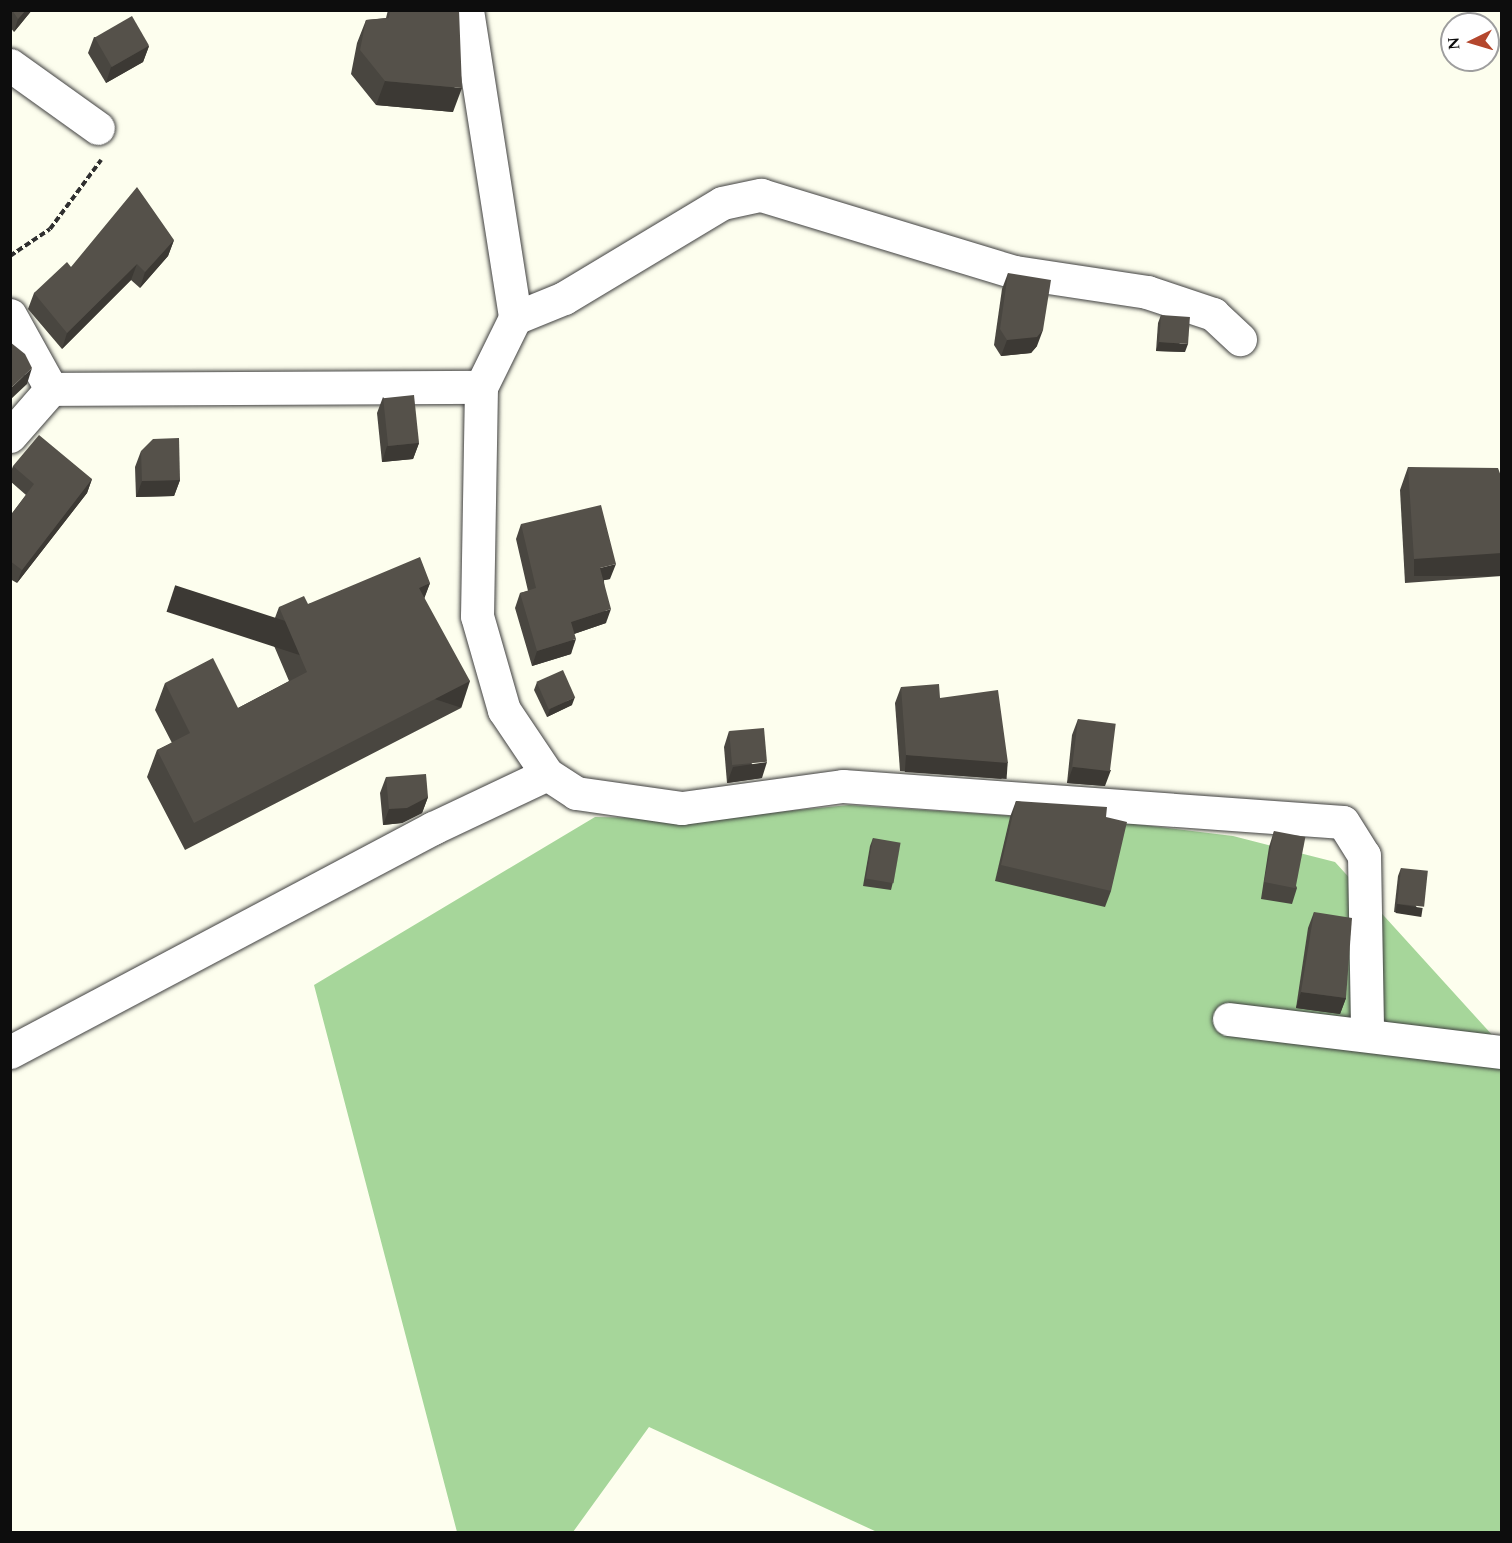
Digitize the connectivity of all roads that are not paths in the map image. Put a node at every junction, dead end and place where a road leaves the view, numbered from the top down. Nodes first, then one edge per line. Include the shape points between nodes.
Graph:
1 (467, 10) edge
2 (10, 65) edge
3 (98, 128) road end
4 (10, 315) edge
5 (515, 318) junction
6 (1240, 339) dead end
7 (481, 387) junction
8 (51, 389) junction
9 (10, 436) edge
10 (547, 774) junction
11 (1229, 1019) dead end
12 (1367, 1034) junction
13 (10, 1052) edge
14 (1502, 1052) edge

1 - 5 street
2 - 3 street
4 - 8 street
5 - 6 street via 564,298 722,203 761,195 1015,273 1147,292 1213,314
5 - 7 street
7 - 8 street
7 - 10 street via 477,616 504,710
8 - 9 street
10 - 12 street via 576,793 682,808 843,786 1343,822 1364,855
10 - 13 street via 433,828
11 - 12 street
12 - 14 street

